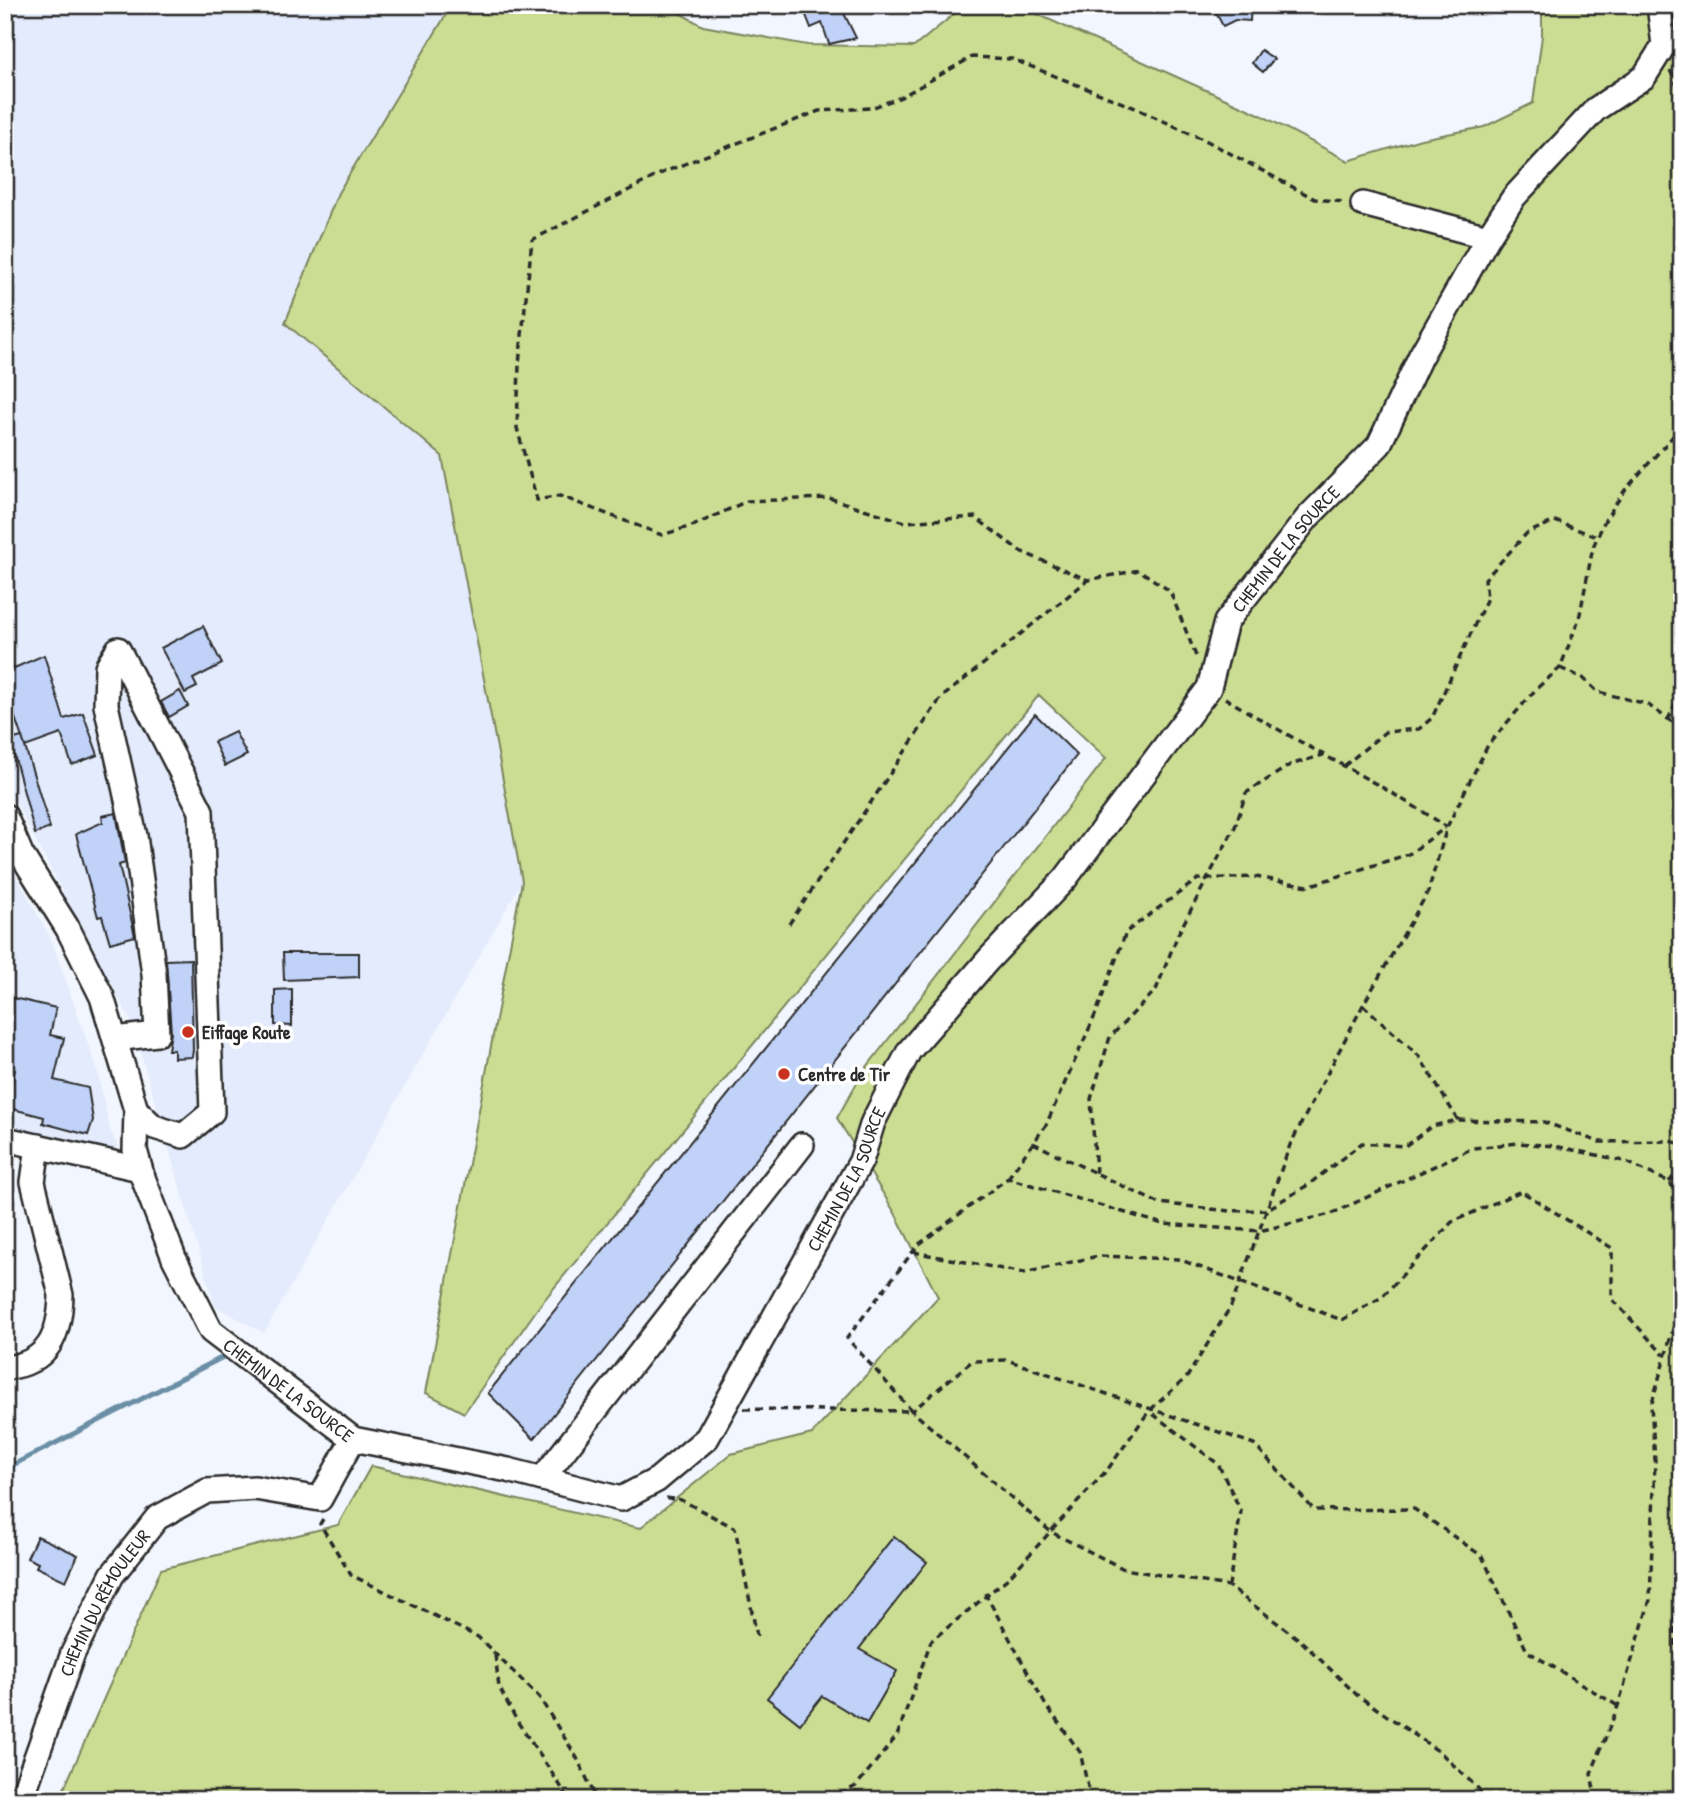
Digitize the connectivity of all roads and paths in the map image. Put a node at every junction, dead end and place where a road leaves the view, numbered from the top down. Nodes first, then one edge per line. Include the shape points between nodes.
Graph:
1 (1659, 5) edge
2 (1363, 204) joint
3 (1488, 237) junction
4 (1682, 415) edge
5 (1597, 537) junction
6 (1088, 580) junction
7 (1560, 668) junction
8 (1209, 688) junction
9 (1682, 688) edge
10 (1668, 720) junction
11 (1323, 755) junction
12 (1682, 757) edge
13 (1344, 766) junction
14 (5, 816) edge
15 (1447, 827) junction
16 (13, 860) edge
17 (1210, 879) junction
18 (789, 925) dead end
19 (1363, 1005) junction
20 (115, 1039) junction
21 (136, 1110) junction
22 (1458, 1120) junction
23 (5, 1139) edge
24 (1033, 1143) junction
25 (1682, 1144) edge
26 (802, 1145) dead end
27 (38, 1146) junction
28 (1682, 1167) edge
29 (140, 1169) junction
30 (1096, 1173) junction
31 (1008, 1178) junction
32 (1669, 1182) junction
33 (1682, 1198) edge
34 (1266, 1210) junction
35 (1259, 1231) junction
36 (913, 1252) junction
37 (1239, 1283) junction
38 (1682, 1298) edge
39 (1664, 1355) junction
40 (5, 1368) edge
41 (723, 1409) junction
42 (912, 1411) junction
43 (1149, 1411) junction
44 (354, 1440) junction
45 (542, 1479) junction
46 (632, 1493) junction
47 (325, 1512) dead end
48 (1052, 1532) junction
49 (1228, 1586) junction
50 (985, 1594) junction
51 (1682, 1603) edge
52 (757, 1636) dead end
53 (495, 1654) junction
54 (1618, 1706) junction
55 (21, 1800) edge
56 (570, 1800) edge
57 (597, 1800) edge
58 (829, 1800) edge
59 (1091, 1800) edge
60 (1490, 1800) edge
61 (1596, 1800) edge
62 (1671, 1800) edge

1 - 3 street, CHEMIN DE LA SOURCE via 1664,45 1644,77 1596,110 1514,197
2 - 3 street
2 - 6 path via 1315,199 1133,107 1012,59 972,57 901,97 871,108 819,111 664,172 532,240 517,428 537,500 560,496 663,535 747,501 829,498 905,523 975,517 1020,551
3 - 8 street, CHEMIN DE LA SOURCE via 1420,357 1379,445 1308,517 1226,622
4 - 5 path via 1674,435 1625,490
5 - 7 path via 1580,619
5 - 13 path via 1555,521 1527,533 1485,579 1487,598 1432,718 1419,729 1385,732
6 - 8 path via 1139,570 1170,591
6 - 18 path via 941,698
7 - 10 path via 1583,678 1598,692 1647,704
7 - 15 path via 1488,745
8 - 11 path
8 - 41 street, CHEMIN DE LA SOURCE via 1065,879 909,1051 873,1122 860,1161
9 - 10 path
10 - 12 path via 1679,727 1675,750
11 - 13 path
11 - 17 path via 1290,765 1246,793
13 - 15 path
14 - 16 street, CHEMIN DE LA SOURCE
15 - 17 path via 1409,854 1308,886 1256,877
15 - 19 path via 1428,892
16 - 20 street, CHEMIN DE LA SOURCE via 68,929 102,997
17 - 24 path via 1198,879 1126,932 1091,1023 1046,1125
17 - 30 path via 1178,934 1156,990 1110,1037 1091,1099
19 - 22 path via 1419,1056
19 - 34 path via 1290,1145
20 - 21 street, CHEMIN DE LA SOURCE
20 - 21 street via 157,1034 154,974 135,836 106,705 107,667 118,649 201,811 212,1112 183,1136 154,1128
21 - 29 street, CHEMIN DE LA SOURCE via 135,1150
22 - 25 path via 1544,1122 1599,1142
22 - 34 path via 1432,1126 1405,1146 1362,1143 1308,1185
23 - 27 street
24 - 30 path
24 - 31 path
26 - 45 street
27 - 29 street
27 - 40 street via 33,1182 61,1295 61,1313 53,1338 37,1359
28 - 32 path
29 - 44 street, CHEMIN DE LA SOURCE via 174,1258 211,1331
30 - 34 path via 1158,1203
31 - 35 path via 1163,1224
31 - 36 path
32 - 33 path
32 - 35 path via 1624,1161 1555,1146 1519,1143 1473,1148 1331,1214
34 - 35 path
35 - 37 path
36 - 37 path via 1024,1273 1098,1256 1178,1259
36 - 42 path via 847,1338
37 - 39 path via 1342,1320 1382,1297 1452,1222 1521,1191 1612,1248 1612,1299
37 - 43 path via 1231,1306 1187,1377
38 - 39 path
39 - 54 path via 1651,1406 1655,1460 1650,1600
41 - 42 path
41 - 46 street, CHEMIN DE LA SOURCE via 707,1438 683,1462
42 - 43 path via 972,1361 1007,1360
42 - 48 path
43 - 48 path via 1108,1469
43 - 49 path via 1218,1464 1241,1511
43 - 54 path via 1254,1444 1314,1510 1414,1509 1482,1556 1527,1651
44 - 45 street, CHEMIN DE LA SOURCE
44 - 55 street, CHEMIN DU RÉMOULEUR via 320,1499 255,1488 207,1491 157,1518 112,1575 73,1653
45 - 46 street, CHEMIN DE LA SOURCE via 621,1499
46 - 52 path via 681,1500 736,1528
47 - 53 path via 320,1524 351,1575 478,1637
48 - 49 path via 1124,1569
48 - 50 path
49 - 60 path via 1300,1640 1357,1695 1441,1753
50 - 58 path via 931,1641 897,1736 856,1786
50 - 59 path via 1045,1704 1080,1752
51 - 62 path via 1674,1619 1682,1763
53 - 56 path via 499,1687
53 - 57 path via 539,1697
54 - 61 path via 1591,1774

